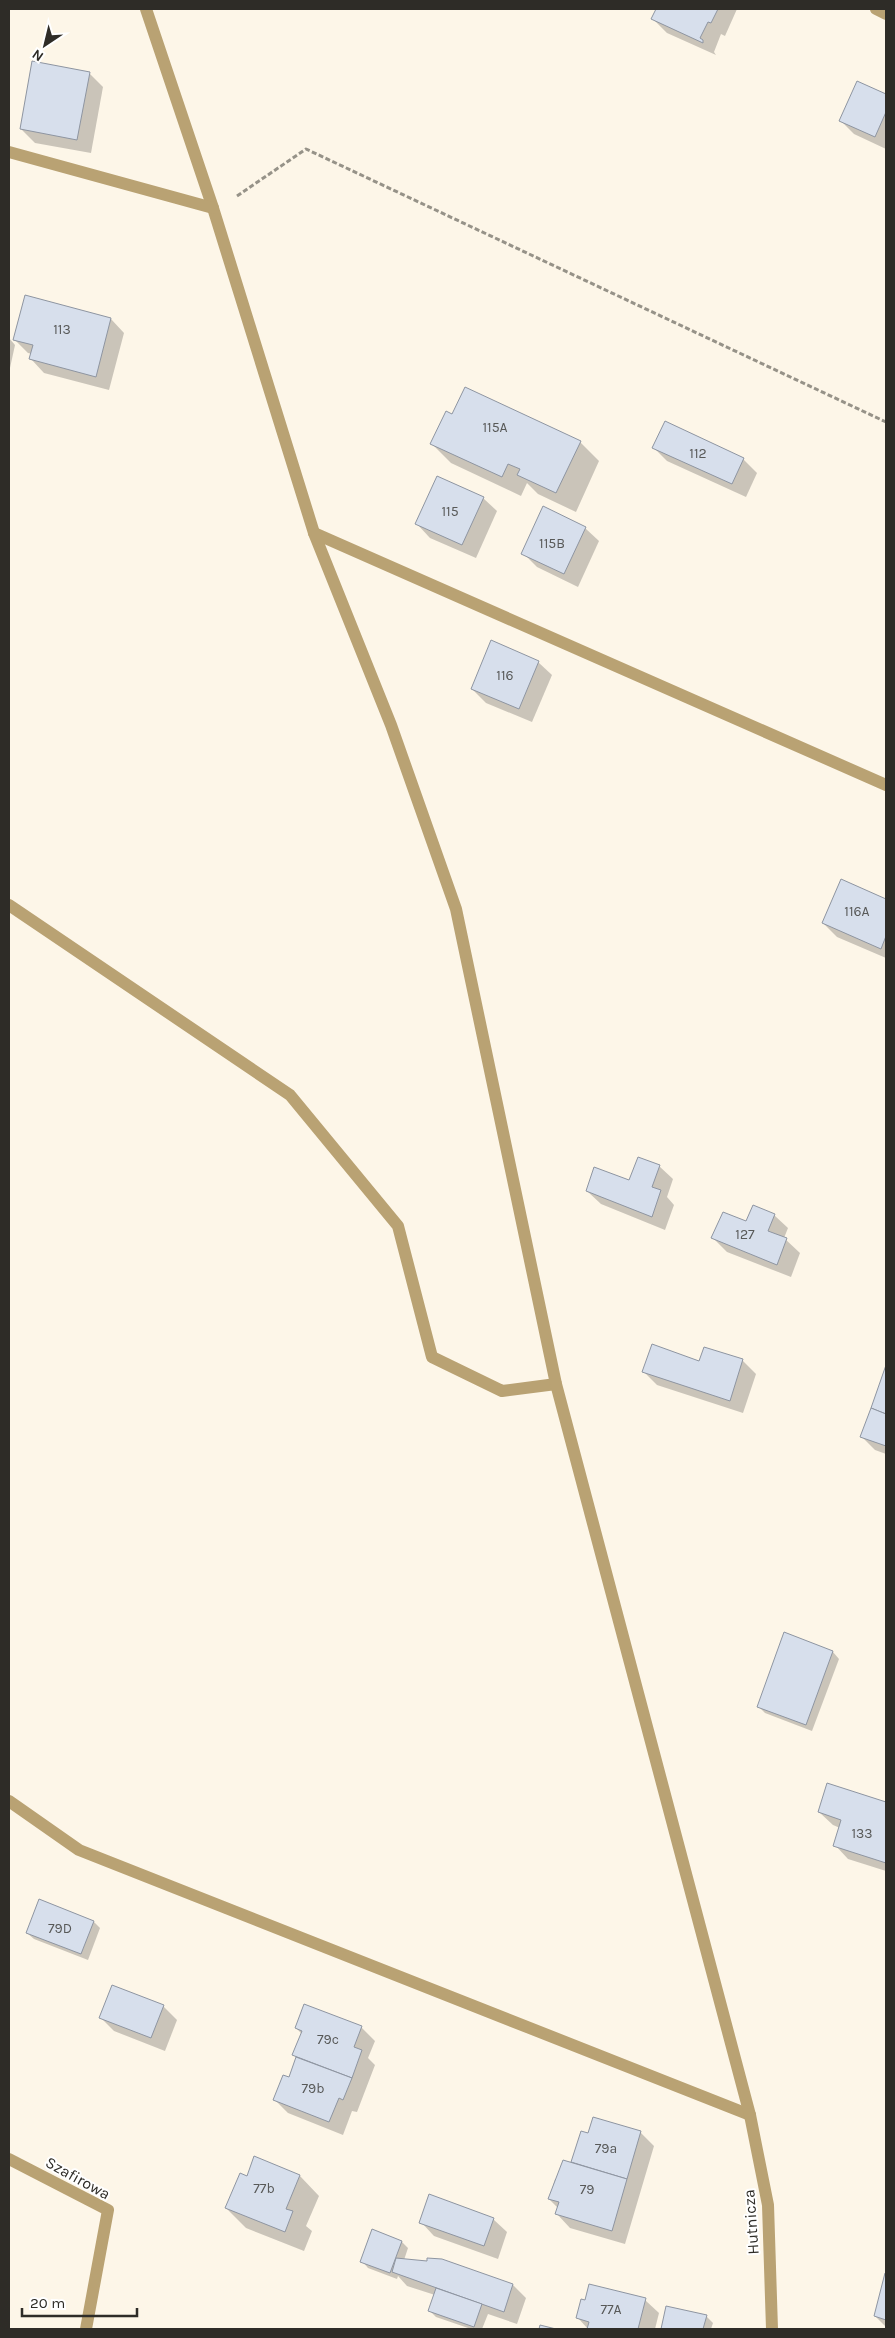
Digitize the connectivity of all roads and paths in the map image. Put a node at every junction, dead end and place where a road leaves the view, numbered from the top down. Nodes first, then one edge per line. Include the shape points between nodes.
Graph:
1 (146, 9) edge
2 (876, 9) edge
3 (886, 14) edge
4 (9, 152) edge
5 (213, 208) junction
6 (886, 422) edge
7 (314, 533) junction
8 (886, 785) edge
9 (9, 906) edge
10 (556, 1384) junction
11 (9, 1801) edge
12 (750, 2115) junction
13 (9, 2159) edge
14 (86, 2329) edge
15 (772, 2329) edge

1 - 5 street, Hutnicza
2 - 3 street
4 - 5 street
5 - 6 path via 306,149
5 - 7 street, Hutnicza
7 - 8 street
7 - 10 street, Hutnicza via 391,725 456,909
9 - 10 street via 290,1095 398,1226 432,1356 502,1391
10 - 12 street, Hutnicza
11 - 12 street via 79,1850
12 - 15 street, Hutnicza via 768,2205
13 - 14 street, Szafirowa via 108,2210

